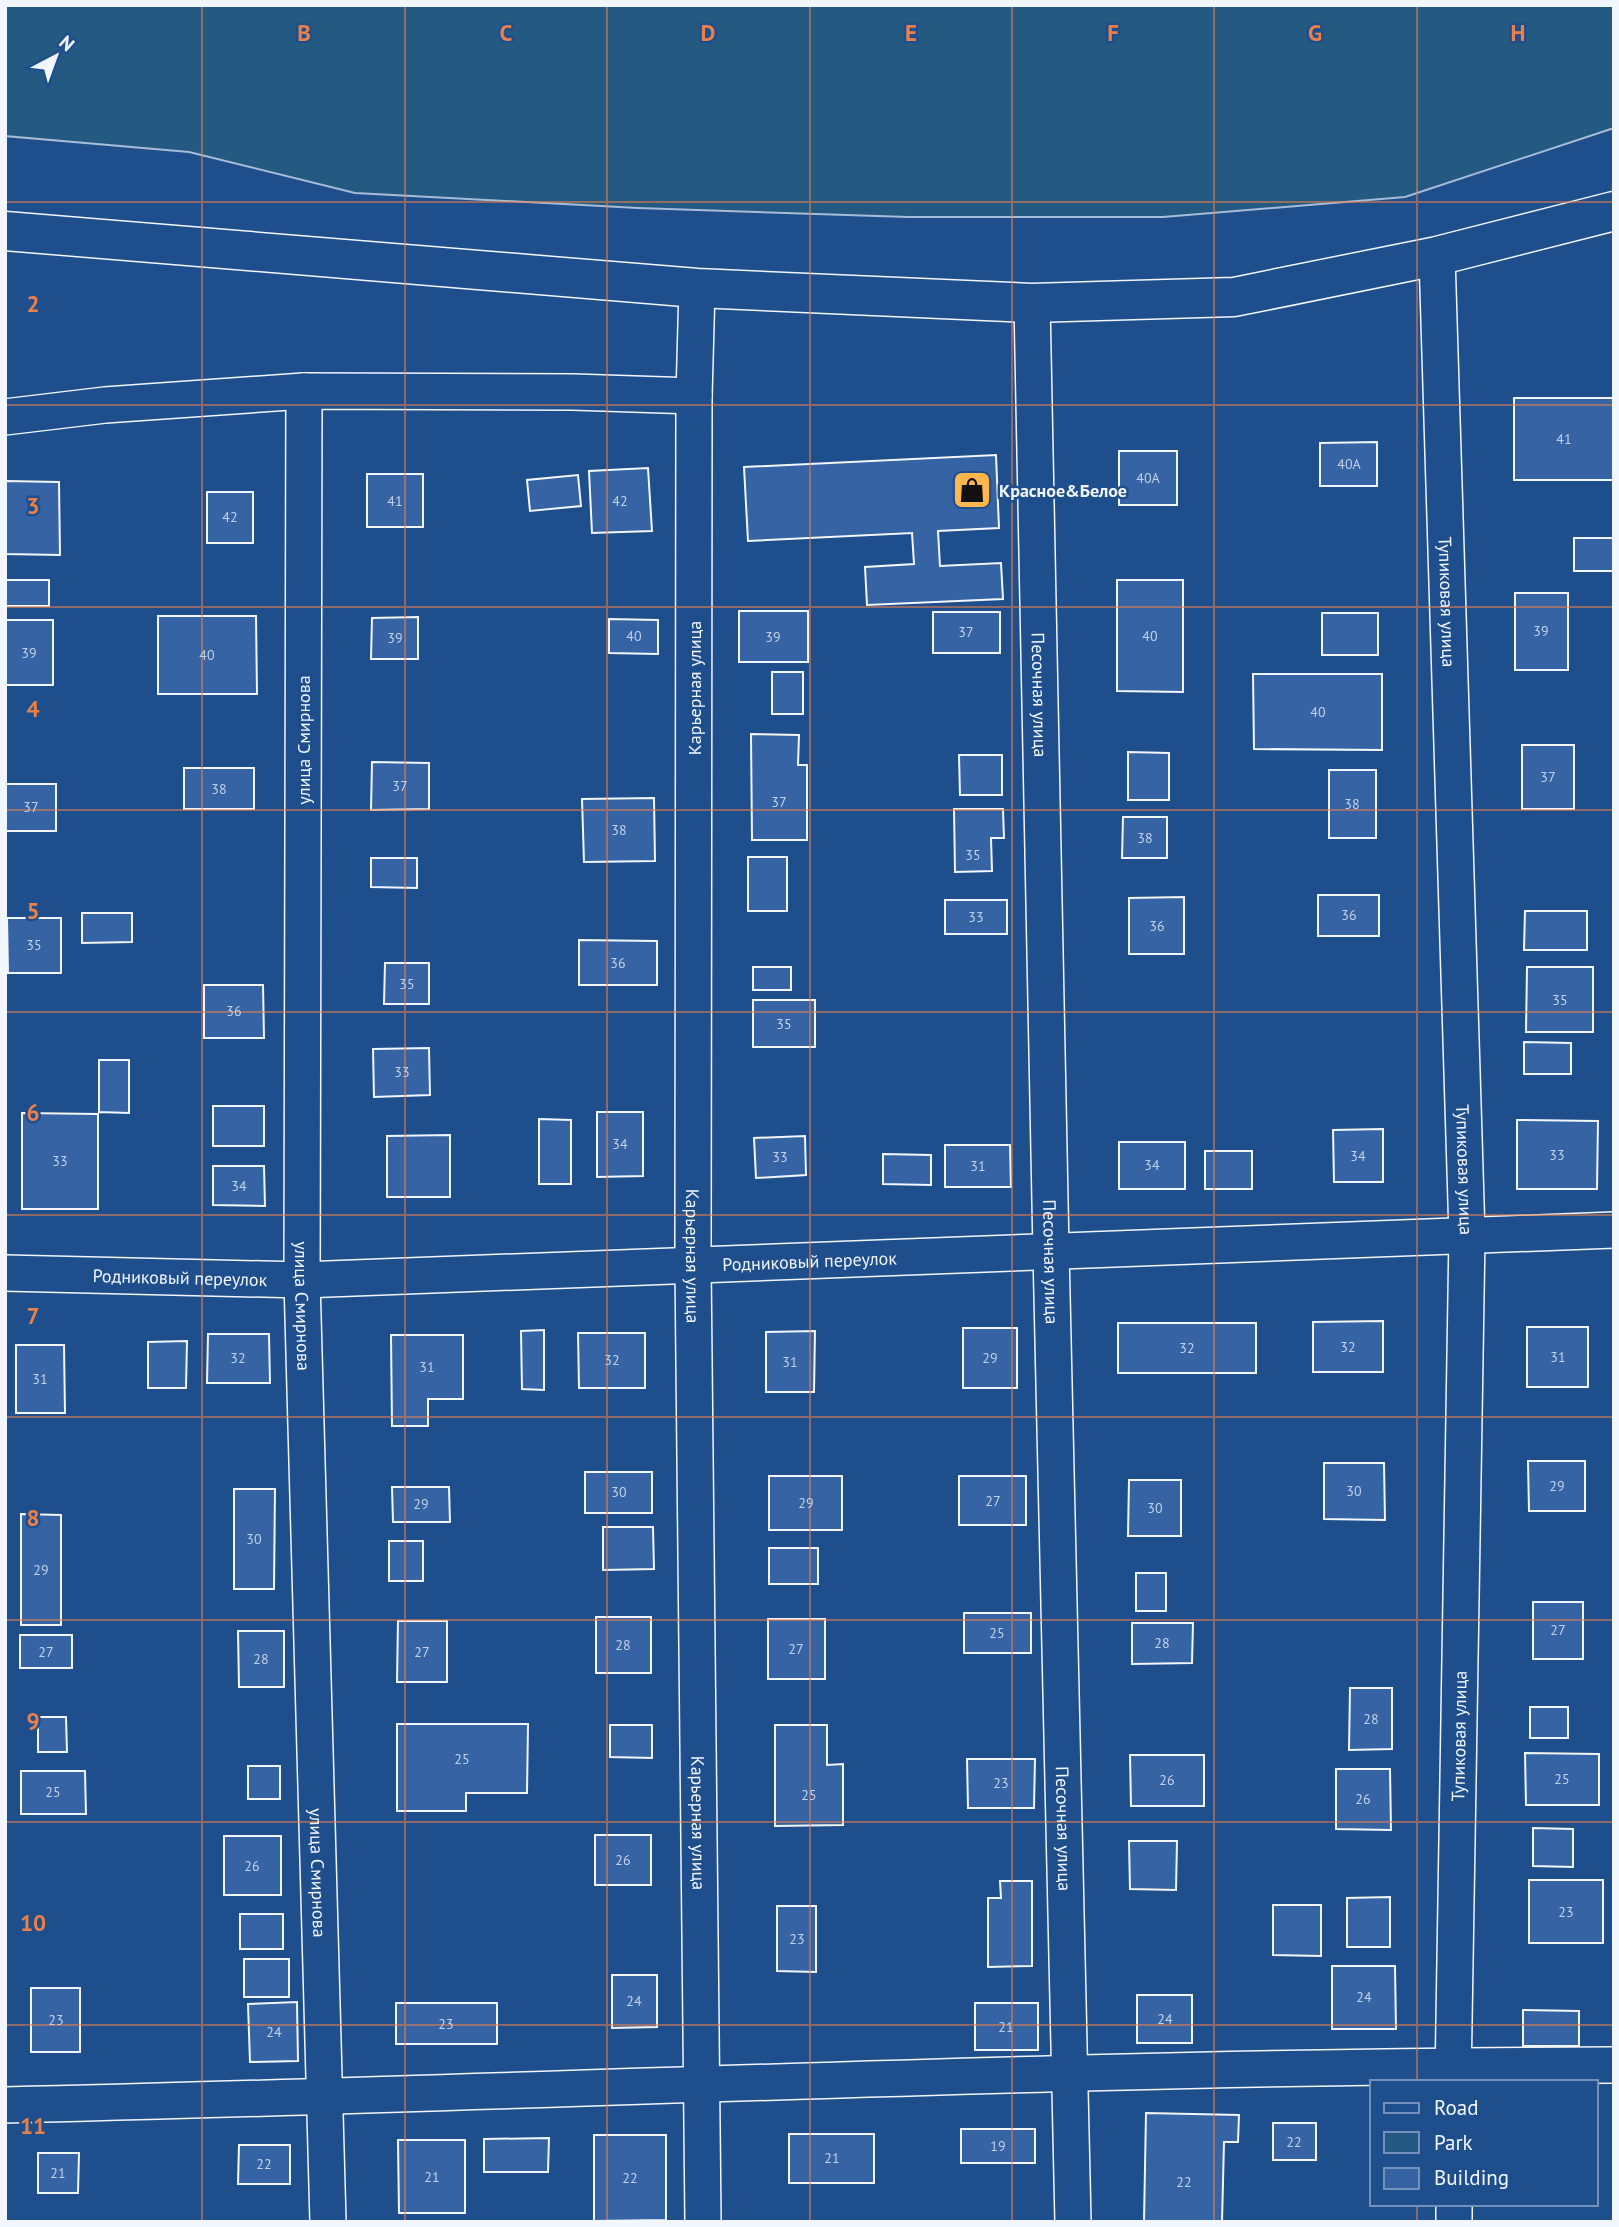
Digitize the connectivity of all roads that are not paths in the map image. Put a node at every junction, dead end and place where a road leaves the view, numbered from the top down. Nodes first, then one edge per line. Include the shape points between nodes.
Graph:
1 (1614, 211) edge
2 (5, 230) edge
3 (1437, 256) junction
4 (697, 288) junction
5 (1032, 303) junction
6 (304, 391) junction
7 (694, 396) junction
8 (5, 417) edge
9 (1614, 1230) edge
10 (1467, 1235) junction
11 (1051, 1251) junction
12 (693, 1265) junction
13 (5, 1273) edge
14 (302, 1280) junction
15 (1614, 2065) edge
16 (1069, 2072) junction
17 (1453, 2074) edge
18 (701, 2085) junction
19 (324, 2098) junction
20 (5, 2105) edge
21 (328, 2222) edge
22 (703, 2222) edge
23 (1073, 2222) edge

1 - 3 main road
2 - 4 main road
3 - 5 main road via 1234,297
3 - 10 street, Тупиковая улица
4 - 5 main road
4 - 7 street, Карьерная улица
5 - 11 street, Песочная улица
6 - 7 street
6 - 8 street
6 - 14 street, улица Смирнова
7 - 12 street, Карьерная улица
9 - 10 street, Родниковый переулок
10 - 11 street, Родниковый переулок
10 - 17 street, Тупиковая улица
11 - 12 street, Родниковый переулок
11 - 16 street, Песочная улица
12 - 14 street, Родниковый переулок
12 - 18 street, Карьерная улица
13 - 14 street, Родниковый переулок
14 - 19 street, улица Смирнова
15 - 17 street
16 - 17 street
16 - 18 street
16 - 23 street, Песочная улица
18 - 19 street
18 - 22 street, Карьерная улица
19 - 20 street
19 - 21 street, улица Смирнова

